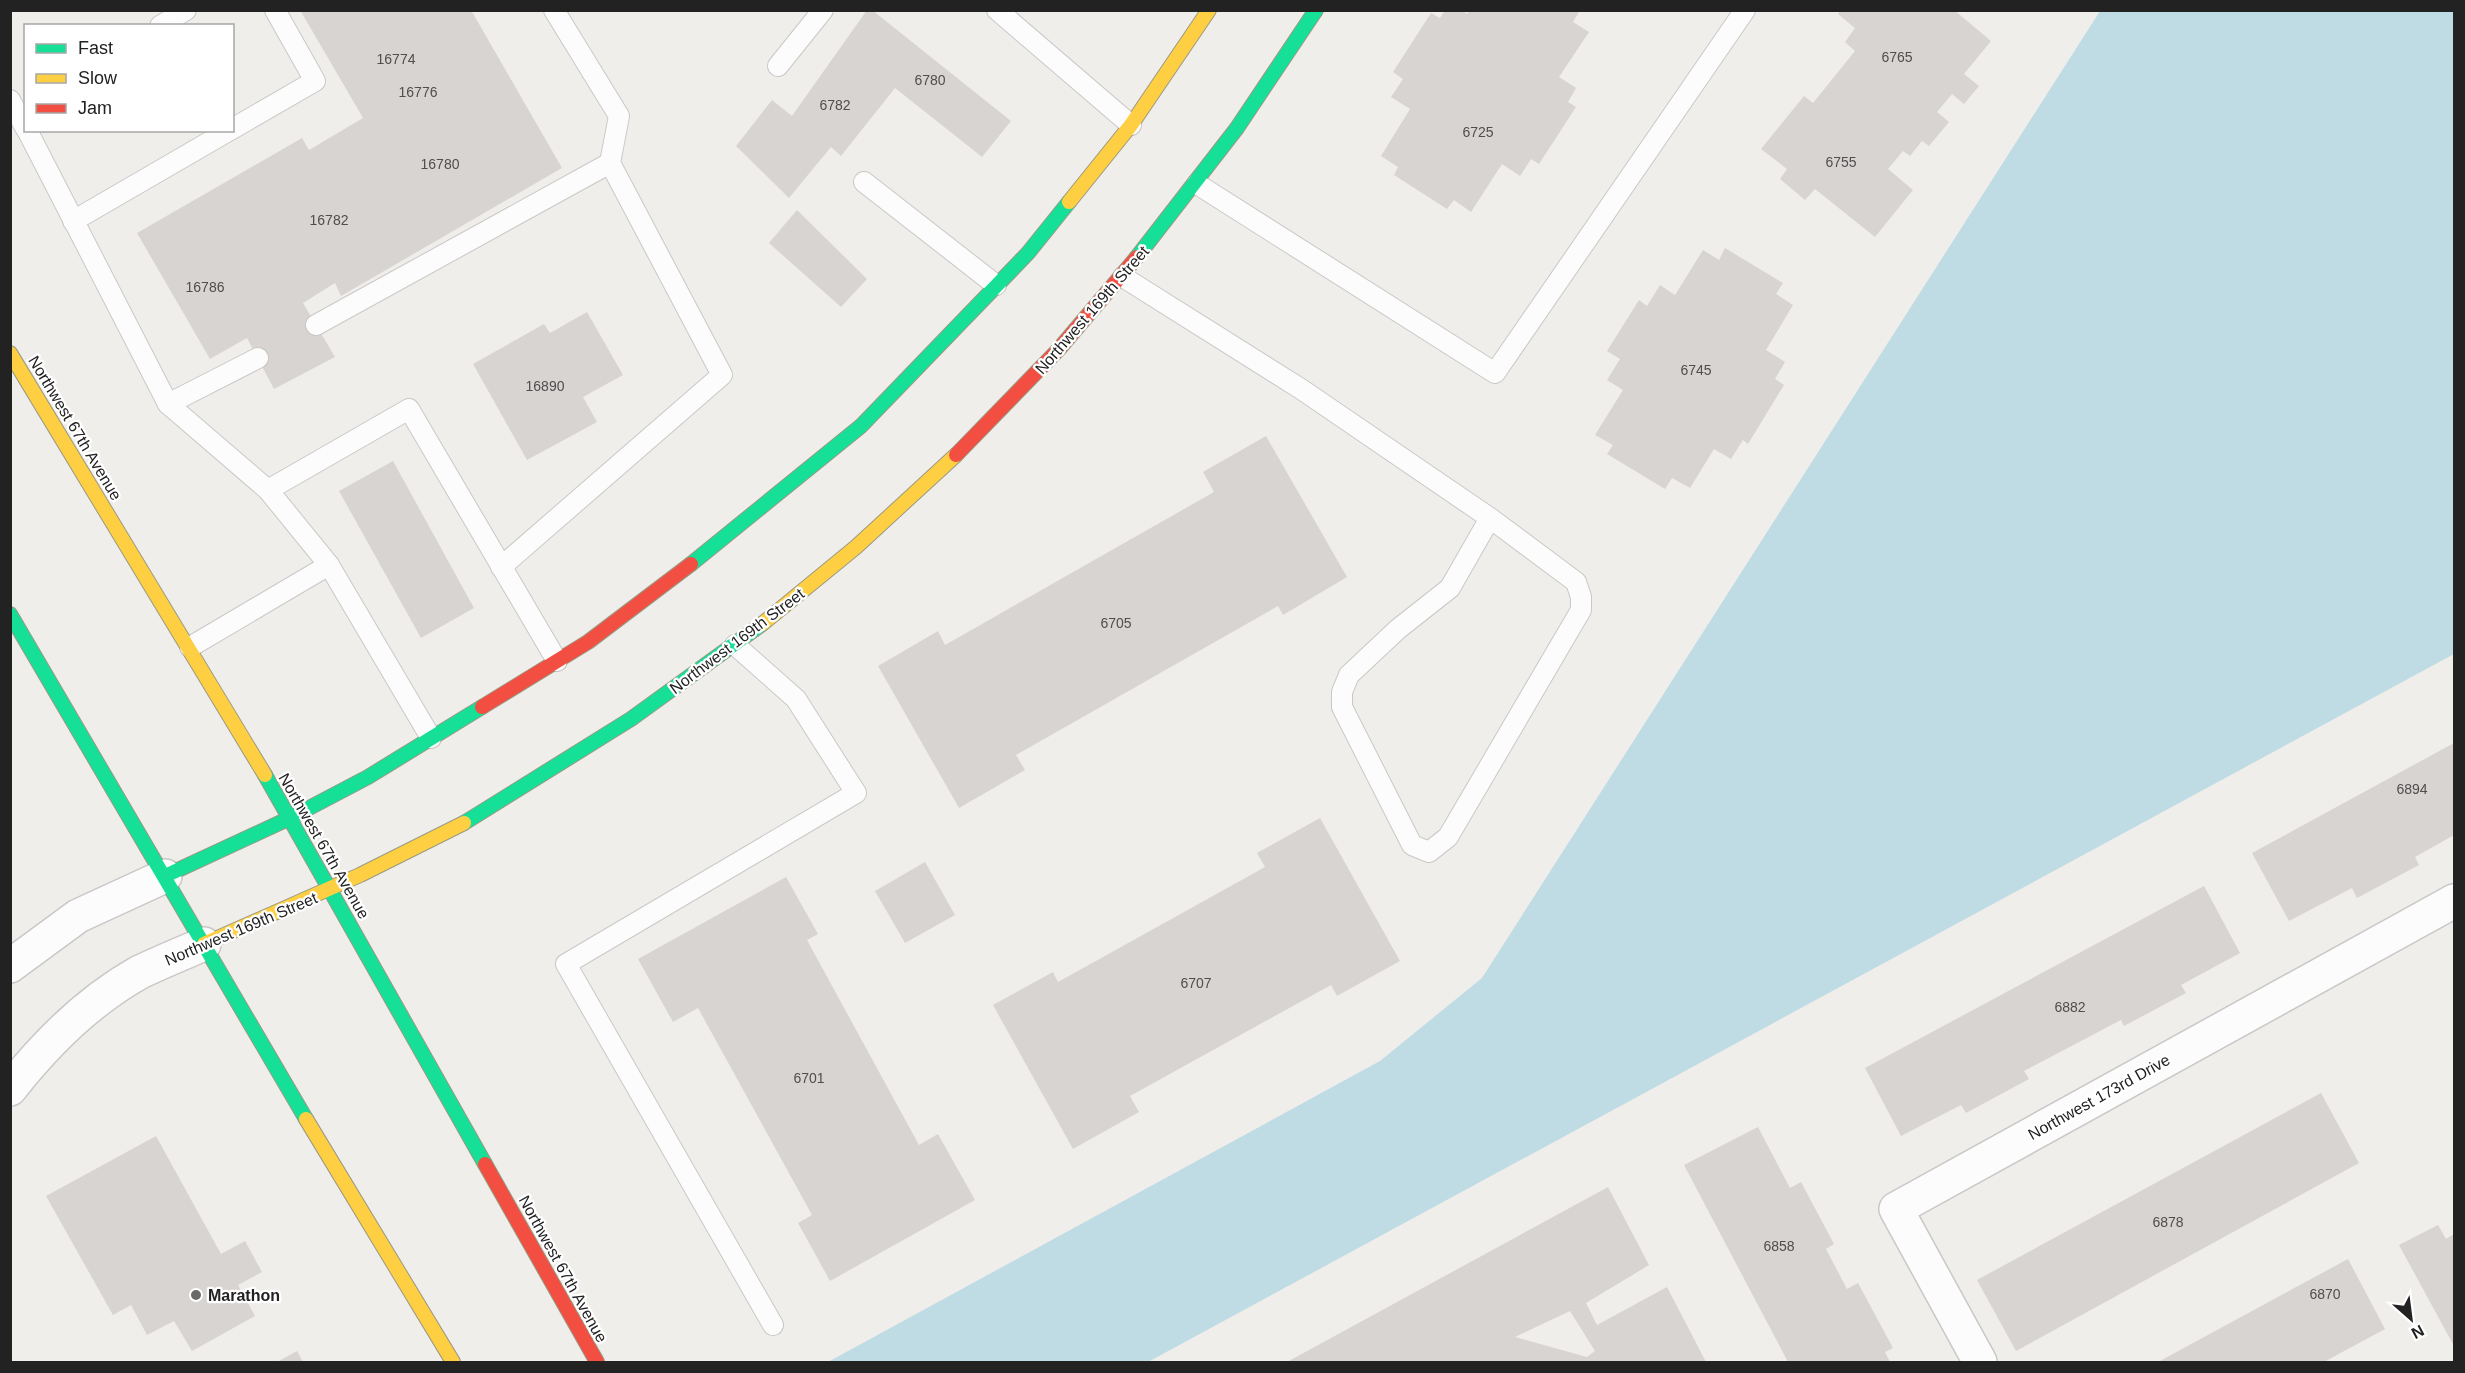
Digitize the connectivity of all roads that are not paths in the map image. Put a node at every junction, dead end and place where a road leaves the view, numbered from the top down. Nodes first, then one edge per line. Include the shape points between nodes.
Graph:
1 (186, 10) edge
2 (275, 10) edge
3 (554, 10) edge
4 (823, 10) edge
5 (997, 10) edge
6 (1209, 10) edge
7 (1316, 10) edge
8 (1745, 10) edge
9 (163, 24) edge
10 (778, 66) dead end
11 (17, 104) edge
12 (24, 124) edge
13 (1131, 125) junction
14 (234, 128) edge
15 (27, 132) edge
16 (228, 132) edge
17 (610, 163) junction
18 (864, 182) dead end
19 (1197, 184) junction
20 (73, 221) junction
21 (1123, 277) junction
22 (996, 285) junction
23 (316, 325) dead end
24 (10, 353) edge
25 (258, 358) dead end
26 (168, 404) junction
27 (268, 490) junction
28 (1490, 518) junction
29 (329, 565) junction
30 (501, 567) junction
31 (10, 614) edge
32 (735, 645) junction
33 (190, 647) junction
34 (557, 661) junction
35 (431, 738) junction
36 (290, 818) junction
37 (165, 876) junction
38 (331, 891) junction
39 (2454, 901) edge
40 (204, 944) junction
41 (10, 966) edge
42 (10, 1089) edge
43 (773, 1325) dead end
44 (453, 1362) edge
45 (597, 1362) edge
46 (1980, 1362) edge

1 - 9 lane
2 - 14 lane via 315,81
3 - 17 lane via 619,116
4 - 10 lane
5 - 13 lane
6 - 13 street
7 - 19 street, Northwest 169th Street via 1220,156
8 - 19 lane via 1495,373
11 - 12 lane
13 - 22 street via 1028,252
15 - 20 lane
16 - 20 lane
17 - 23 lane
17 - 30 lane via 722,375
18 - 22 lane
19 - 21 street, Northwest 169th Street
20 - 26 lane
21 - 28 lane via 1301,388
21 - 32 street, Northwest 169th Street via 1010,403 896,514
22 - 34 street via 861,426 706,553
24 - 33 street, Northwest 67th Avenue
25 - 26 lane
26 - 27 lane
27 - 29 lane
27 - 30 lane via 409,409
28 - 28 lane via 1576,582 1581,610 1448,837 1429,852 1412,845 1342,707 1342,692 1349,675 1450,588
29 - 33 lane
29 - 35 lane
30 - 34 lane
31 - 37 street
32 - 38 street, Northwest 169th Street via 642,713 509,797
32 - 43 lane via 796,699 856,794 566,964
33 - 36 street, Northwest 67th Avenue
34 - 35 street
35 - 36 street
36 - 37 street
36 - 38 street, Northwest 67th Avenue
37 - 40 street
37 - 41 street via 78,916
38 - 40 street, Northwest 169th Street
38 - 45 street, Northwest 67th Avenue
39 - 46 street, Northwest 173rd Drive via 1896,1209
40 - 42 street, Northwest 169th Street via 140,973 92,1005 35,1057
40 - 44 street

